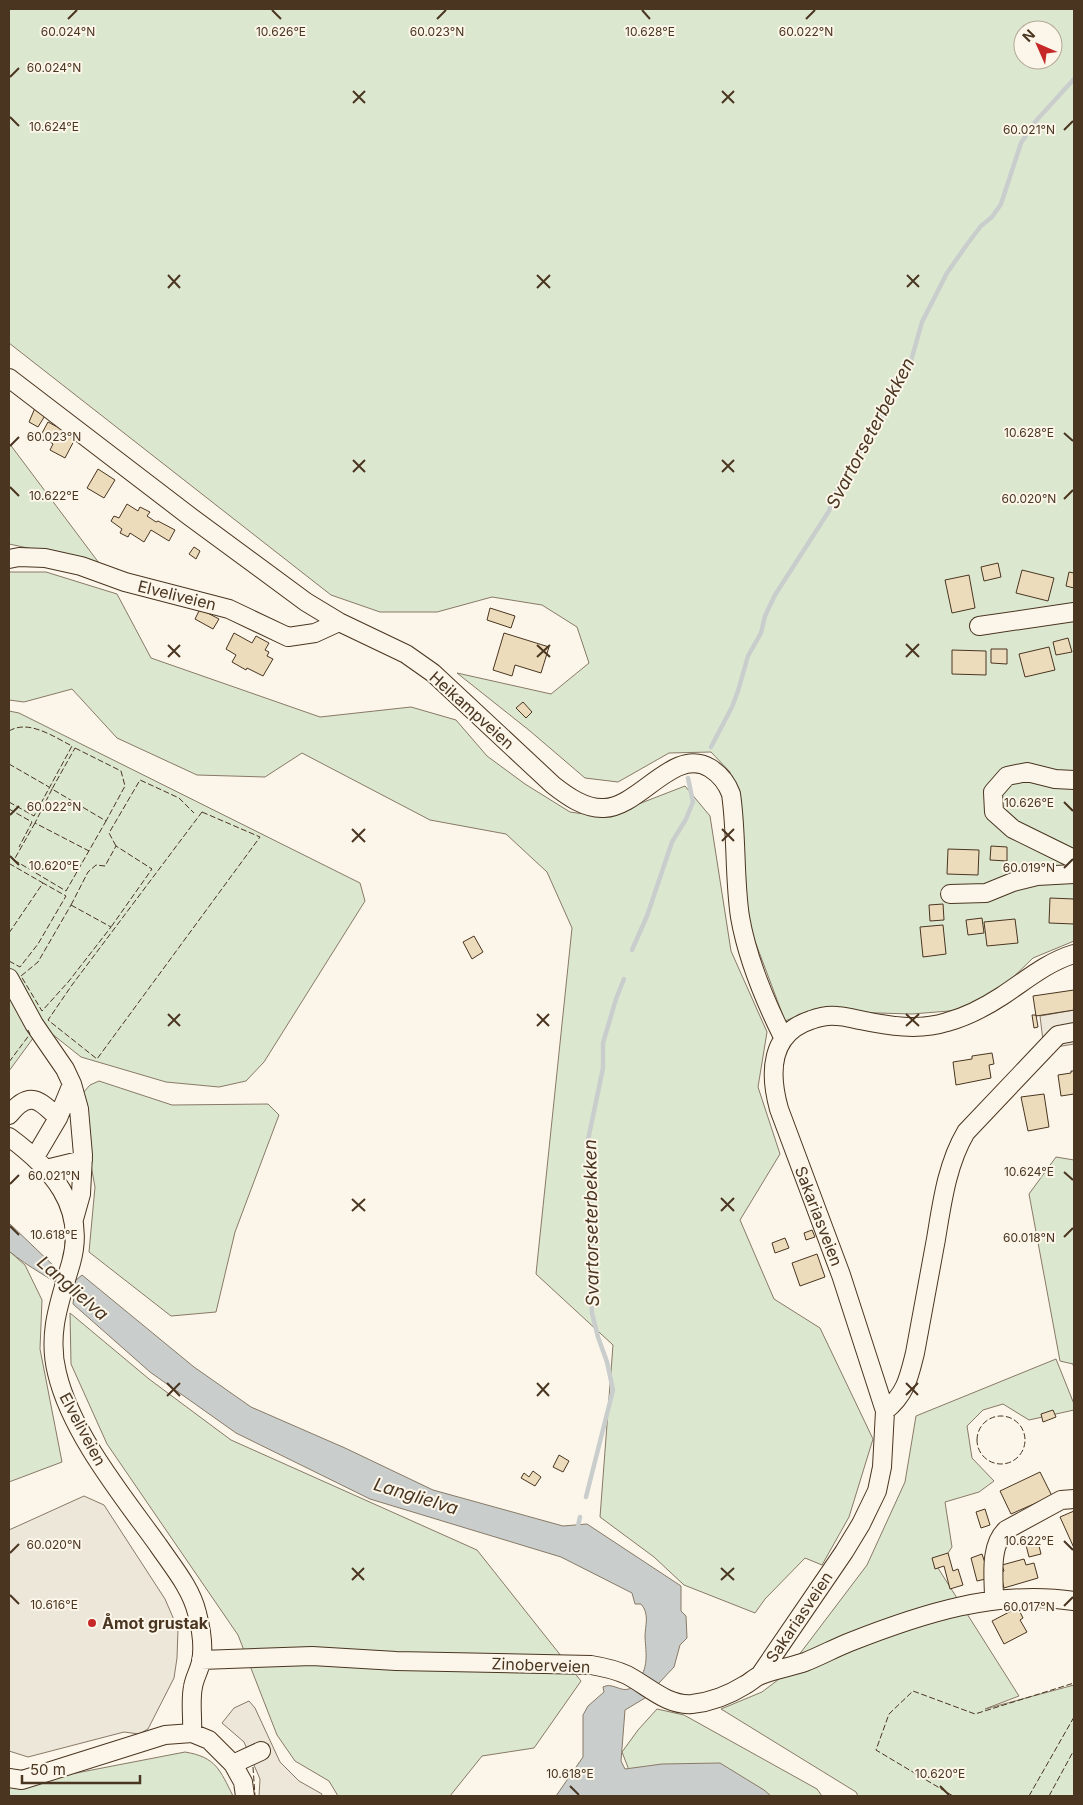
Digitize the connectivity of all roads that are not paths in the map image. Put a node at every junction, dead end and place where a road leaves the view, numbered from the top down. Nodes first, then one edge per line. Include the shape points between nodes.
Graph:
1 (9, 378) edge
2 (9, 559) edge
3 (1074, 612) edge
4 (339, 622) junction
5 (979, 626) dead end
6 (1074, 780) edge
7 (1074, 859) edge
8 (1074, 874) edge
9 (950, 894) dead end
10 (1074, 954) edge
11 (9, 978) edge
12 (1074, 1032) edge
13 (783, 1037) junction
14 (72, 1084) junction
15 (9, 1115) edge
16 (58, 1118) junction
17 (9, 1137) edge
18 (83, 1160) junction
19 (40, 1163) junction
20 (74, 1222) junction
21 (885, 1411) junction
22 (1074, 1499) edge
23 (994, 1599) junction
24 (1074, 1601) edge
25 (201, 1660) junction
26 (760, 1675) junction
27 (192, 1733) junction
28 (261, 1751) dead end
29 (233, 1764) junction
30 (9, 1778) edge
31 (245, 1796) edge

1 - 4 street, Heikampveien via 256,566
2 - 4 street, Elveliveien via 44,558 229,608 288,637 315,632
3 - 5 street
4 - 13 street, Heikampveien via 406,654 433,672 553,786 585,804 604,808 623,803 679,766 706,766 721,776 731,794 740,910 746,942
6 - 7 street via 1027,772 1007,776 993,792 994,812 1014,829
8 - 9 street via 1038,876 986,893
10 - 13 street via 1045,967 994,1002 946,1023 913,1028 837,1016 820,1017 805,1022
11 - 14 street
12 - 21 street via 1058,1035 972,1125 961,1141 951,1166 940,1213 910,1374 897,1401
13 - 21 street, Sakariasveien via 774,1070 779,1108 841,1275
14 - 16 street
14 - 18 street via 79,1109
15 - 16 street via 20,1104 32,1099 43,1102
16 - 19 street
17 - 19 street, Elveliveien
18 - 19 street
18 - 20 street via 81,1194
19 - 20 street, Elveliveien via 64,1192
20 - 25 street, Elveliveien via 75,1238 54,1322 54,1357 62,1391 104,1470 186,1586 199,1619
21 - 26 street, Sakariasveien via 882,1467 865,1516
22 - 23 street via 1061,1500 999,1536
23 - 24 street, Zinoberveien via 1034,1597
23 - 26 street, Zinoberveien via 898,1624 803,1662
25 - 26 street, Zinoberveien via 312,1656 572,1664 621,1672 668,1700 689,1704 731,1693
25 - 27 street via 193,1687
27 - 29 street via 209,1740
27 - 30 street via 149,1734 22,1780
28 - 29 street
29 - 31 street via 243,1782

